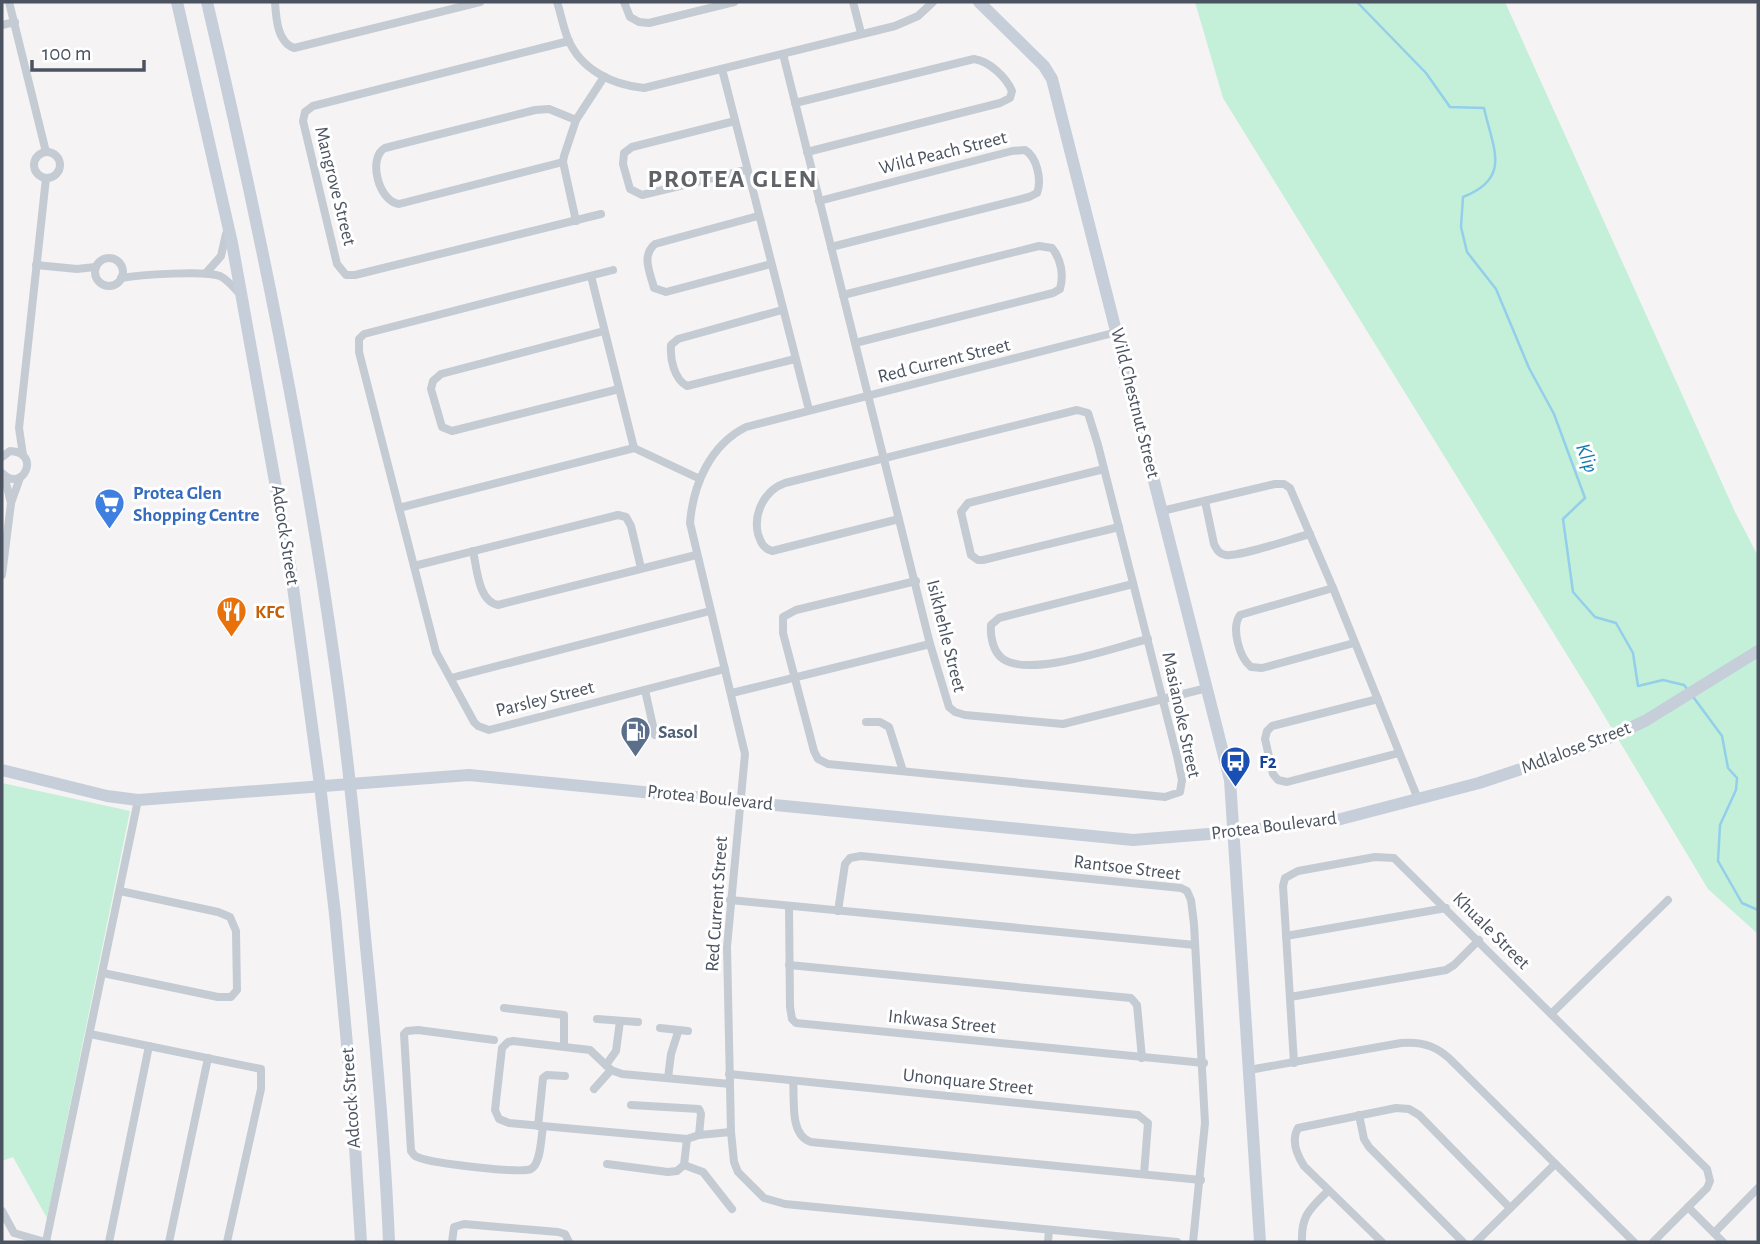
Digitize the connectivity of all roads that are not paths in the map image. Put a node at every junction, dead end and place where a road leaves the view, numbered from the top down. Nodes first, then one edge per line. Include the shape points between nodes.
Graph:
1 (9, 2) edge
2 (177, 2) edge
3 (206, 2) edge
4 (275, 2) edge
5 (480, 2) edge
6 (557, 2) edge
7 (624, 2) edge
8 (734, 2) edge
9 (853, 2) edge
10 (933, 2) edge
11 (979, 2) edge
12 (15, 22) junction
13 (2, 25) edge
14 (862, 33) junction
15 (569, 41) junction
16 (783, 54) junction
17 (722, 69) junction
18 (604, 78) junction
19 (795, 103) junction
20 (576, 120) junction
21 (735, 121) junction
22 (46, 152) junction
23 (807, 152) junction
24 (563, 162) junction
25 (746, 170) junction
26 (46, 178) junction
27 (819, 201) junction
28 (601, 214) dead end
29 (758, 216) junction
30 (576, 221) junction
31 (227, 224) junction
32 (831, 247) junction
33 (771, 264) junction
34 (36, 265) junction
35 (121, 265) junction
36 (613, 270) dead end
37 (96, 272) junction
38 (206, 273) junction
39 (144, 274) junction
40 (591, 276) junction
41 (121, 278) junction
42 (843, 295) junction
43 (242, 297) junction
44 (782, 310) junction
45 (604, 331) junction
46 (1117, 331) junction
47 (855, 343) junction
48 (795, 359) junction
49 (619, 389) junction
50 (869, 396) junction
51 (808, 410) junction
52 (19, 428) junction
53 (634, 448) junction
54 (4, 455) edge
55 (23, 455) junction
56 (885, 460) junction
57 (1104, 469) junction
58 (3, 474) edge
59 (20, 478) junction
60 (700, 480) junction
61 (1205, 501) junction
62 (11, 503) junction
63 (398, 505) junction
64 (1162, 512) junction
65 (899, 519) junction
66 (1119, 527) junction
67 (1310, 534) junction
68 (473, 551) junction
69 (696, 555) junction
70 (414, 566) junction
71 (641, 568) junction
72 (2, 575) edge
73 (916, 581) junction
74 (1133, 584) junction
75 (1333, 588) junction
76 (710, 611) junction
77 (1148, 639) junction
78 (1354, 643) junction
79 (930, 644) junction
80 (1758, 651) edge
81 (726, 669) junction
82 (451, 678) junction
83 (796, 678) junction
84 (1207, 688) junction
85 (645, 690) junction
86 (732, 693) junction
87 (1163, 699) junction
88 (1378, 699) junction
89 (866, 722) dead end
90 (655, 735) dead end
91 (1399, 753) junction
92 (2, 770) edge
93 (903, 771) junction
94 (351, 783) junction
95 (320, 785) junction
96 (1418, 799) junction
97 (138, 800) junction
98 (741, 801) junction
99 (1234, 832) junction
100 (120, 891) junction
101 (730, 900) junction
102 (1668, 900) dead end
103 (789, 906) junction
104 (1446, 908) junction
105 (838, 911) junction
106 (1286, 936) junction
107 (1479, 940) junction
108 (1195, 945) junction
109 (789, 965) junction
110 (103, 973) junction
111 (1290, 998) junction
112 (504, 1008) dead end
113 (1552, 1013) junction
114 (597, 1019) dead end
115 (620, 1021) junction
116 (638, 1023) dead end
117 (660, 1028) dead end
118 (688, 1031) dead end
119 (678, 1032) junction
120 (90, 1034) junction
121 (494, 1040) dead end
122 (149, 1046) junction
123 (564, 1046) junction
124 (208, 1058) junction
125 (1142, 1058) junction
126 (1204, 1063) junction
127 (1294, 1063) junction
128 (609, 1067) junction
129 (1249, 1070) junction
130 (729, 1074) junction
131 (565, 1076) dead end
132 (667, 1078) junction
133 (793, 1081) junction
134 (730, 1084) junction
135 (594, 1089) dead end
136 (631, 1105) dead end
137 (1359, 1115) junction
138 (540, 1126) junction
139 (731, 1132) junction
140 (699, 1135) junction
141 (687, 1139) junction
142 (607, 1164) dead end
143 (1555, 1164) junction
144 (684, 1165) junction
145 (1144, 1174) junction
146 (1200, 1180) junction
147 (1758, 1188) edge
148 (1328, 1191) junction
149 (1688, 1207) junction
150 (1510, 1208) junction
151 (732, 1209) dead end
152 (2, 1211) edge
153 (1049, 1230) junction
154 (1714, 1233) junction
155 (45, 1242) edge
156 (109, 1242) edge
157 (169, 1242) edge
158 (228, 1242) edge
159 (360, 1242) edge
160 (389, 1242) edge
161 (452, 1242) edge
162 (569, 1242) edge
163 (1048, 1242) edge
164 (1177, 1242) edge
165 (1193, 1242) edge
166 (1260, 1242) edge
167 (1302, 1242) edge
168 (1382, 1242) edge
169 (1463, 1242) edge
170 (1476, 1242) edge
171 (1634, 1242) edge
172 (1653, 1242) edge
173 (1723, 1242) edge

1 - 12 street
2 - 31 street, Adcock Street
3 - 94 street, Adcock Street via 286,374
4 - 5 street via 280,35 296,48
6 - 15 street
7 - 8 street via 630,17 644,23
9 - 14 street
10 - 14 street via 909,21
11 - 46 street, Wild Chestnut Street via 1052,79
12 - 13 street
12 - 22 street
14 - 16 street
15 - 18 street
15 - 30 street, Mangrove Street via 313,106 303,121 337,264 346,275
16 - 17 street
16 - 19 street, Isikhehle Street
17 - 18 street via 644,88
17 - 21 street
18 - 20 street
19 - 23 street, Isikhehle Street
19 - 23 street via 974,59 988,64 1012,91 1010,98 1000,103
20 - 24 street
20 - 24 street via 549,109 535,110 385,148 375,159 385,197 399,204
21 - 25 street
21 - 25 street via 632,147 624,153 623,164 630,189 642,195
22 - 26 street via 37,156 34,165
22 - 26 street via 56,155 60,167 57,174
23 - 27 street, Isikhehle Street
24 - 30 street
25 - 29 street
26 - 34 street
27 - 32 street, Isikhehle Street
27 - 32 street, Wild Peach Street via 1021,149 1031,154 1037,171 1038,190 1029,197
28 - 30 street, Mangrove Street
29 - 33 street
29 - 33 street via 655,244 646,259 654,288 666,292
31 - 38 street via 223,252
31 - 43 street, Adcock Street
32 - 42 street, Isikhehle Street
33 - 44 street
34 - 37 street
34 - 52 street
35 - 37 street via 106,258
35 - 39 street
35 - 41 street
36 - 40 street
37 - 41 street via 102,284 111,286
38 - 39 street
38 - 43 street via 222,277
39 - 41 street
40 - 45 street
40 - 63 street, Parsley Street via 361,337 359,352
42 - 47 street, Isikhehle Street
42 - 47 street via 1040,246 1052,248 1058,257 1062,281 1053,293
43 - 95 street, Adcock Street via 288,554
44 - 48 street
44 - 48 street via 678,339 670,348 673,364 682,384 693,386
45 - 49 street
45 - 49 street via 441,374 431,389 442,427 452,431
46 - 50 street, Red Current Street
46 - 64 street, Wild Chestnut Street
47 - 50 street, Isikhehle Street
48 - 51 street
49 - 53 street
50 - 51 street, Red Current Street
50 - 56 street, Isikhehle Street
51 - 60 street, Red Current Street via 736,433 713,457
52 - 54 street
52 - 55 street
53 - 60 street
53 - 63 street
54 - 55 street via 15,451
55 - 59 street via 27,467
56 - 57 street, Masianoke Street via 1081,409 1092,420
56 - 65 street, Isikhehle Street
56 - 65 street via 777,486 758,511 757,527 764,547 776,550
57 - 66 street, Masianoke Street
57 - 66 street via 968,503 961,512 971,555 983,560
58 - 59 street
58 - 62 street
59 - 62 street
60 - 69 street, Red Current Street via 690,523
61 - 64 street
61 - 67 street via 1284,484 1293,492
61 - 67 street via 1214,544 1223,555
62 - 72 street
63 - 70 street, Parsley Street
64 - 84 street, Wild Chestnut Street
65 - 73 street, Isikhehle Street
66 - 74 street, Masianoke Street
67 - 75 street
68 - 70 street
68 - 71 street via 485,596 494,605
68 - 71 street via 618,515 626,517 631,526
69 - 71 street
69 - 76 street, Red Current Street
70 - 82 street, Parsley Street via 436,652
73 - 79 street, Isikhehle Street
73 - 83 street via 786,615 783,633
74 - 77 street, Masianoke Street
74 - 77 street via 999,618 991,625 993,642 1008,662 1048,665
75 - 78 street
75 - 78 street via 1240,615 1236,629 1243,657 1251,667 1262,668
76 - 81 street, Red Current Street
76 - 82 street
77 - 87 street, Masianoke Street
78 - 88 street
79 - 83 street
79 - 87 street, Isikhehle Street via 946,702 965,715 1063,724
80 - 96 street, Mdlalose Street via 1645,721 1605,739
81 - 85 street, Parsley Street
81 - 86 street, Red Current Street
82 - 85 street, Parsley Street via 474,722 489,730
83 - 86 street
83 - 93 street, Masianoke Street via 818,759 828,764
84 - 87 street, Isikhehle Street
84 - 99 street, Wild Chestnut Street via 1230,780
85 - 90 street
86 - 98 street, Red Current Street via 745,754
87 - 93 street, Masianoke Street via 1182,775 1181,790 1174,796
88 - 91 street
88 - 91 street via 1272,726 1265,739 1273,774 1287,782
89 - 93 street via 889,727
91 - 96 street
92 - 97 street, Protea Boulevard
94 - 95 street, Protea Boulevard
94 - 98 street, Protea Boulevard via 469,775
94 - 160 street, Adcock Street
95 - 97 street, Protea Boulevard
95 - 159 street, Adcock Street via 343,997
96 - 99 street, Protea Boulevard via 1330,821
97 - 100 street
98 - 99 street, Protea Boulevard via 1133,840
98 - 101 street, Red Current Street
99 - 129 street, Wild Chestnut Street
100 - 110 street
100 - 110 street via 230,917 236,930 237,990 231,997 218,998
101 - 103 street
101 - 130 street, Red Current Street
102 - 113 street
103 - 105 street
103 - 109 street, Inkwasa Street
104 - 106 street
104 - 106 street, Khuale Street via 1390,857 1298,871 1288,875 1283,886
104 - 107 street, Khuale Street
105 - 108 street
105 - 108 street, Rantsoe Street via 845,864 860,856 1181,888 1191,900
106 - 111 street, Khuale Street
107 - 111 street via 1446,970
107 - 113 street, Khuale Street
108 - 126 street, Rantsoe Street
109 - 125 street via 1131,999 1137,1005
109 - 125 street, Inkwasa Street via 790,1014 796,1023
110 - 120 street
111 - 127 street, Khuale Street
112 - 123 street via 564,1015
113 - 149 street, Khuale Street via 1707,1169 1709,1184
114 - 115 street
115 - 116 street
115 - 128 street via 617,1051
117 - 119 street
118 - 119 street
119 - 132 street
120 - 122 street
120 - 155 street
121 - 138 street via 418,1030 404,1034 411,1151 435,1161 528,1170 537,1159
122 - 124 street
122 - 156 street
123 - 128 street via 590,1050
123 - 138 street via 513,1041 502,1048 496,1116 502,1122
124 - 157 street
124 - 158 street via 261,1069 261,1089
125 - 126 street, Inkwasa Street
126 - 146 street, Rantsoe Street
127 - 129 street
127 - 143 street via 1401,1043 1432,1046
128 - 132 street via 622,1074
128 - 135 street
129 - 166 street, Wild Chestnut Street
130 - 133 street, Unonquare Street
130 - 134 street, Red Current Street
131 - 138 street via 543,1078
132 - 134 street
133 - 145 street via 797,1130 811,1142
133 - 145 street, Unonquare Street via 1138,1115 1148,1124
134 - 139 street, Red Current Street
136 - 140 street via 699,1109
137 - 148 street via 1296,1130 1301,1162
137 - 150 street via 1396,1108 1413,1111
137 - 169 street via 1369,1147
138 - 141 street
139 - 140 street
139 - 153 street, Red Current Street via 738,1172 772,1202
140 - 141 street
141 - 144 street
142 - 144 street via 668,1172
143 - 150 street
143 - 171 street
144 - 151 street via 703,1172
145 - 146 street
146 - 165 street, Rantsoe Street
147 - 154 street
148 - 167 street via 1306,1214
148 - 168 street
149 - 154 street
149 - 172 street, Khuale Street
150 - 170 street
152 - 155 street via 14,1233
153 - 163 street
153 - 164 street, Red Current Street
154 - 173 street
161 - 162 street via 453,1230 460,1224 548,1231 565,1234

